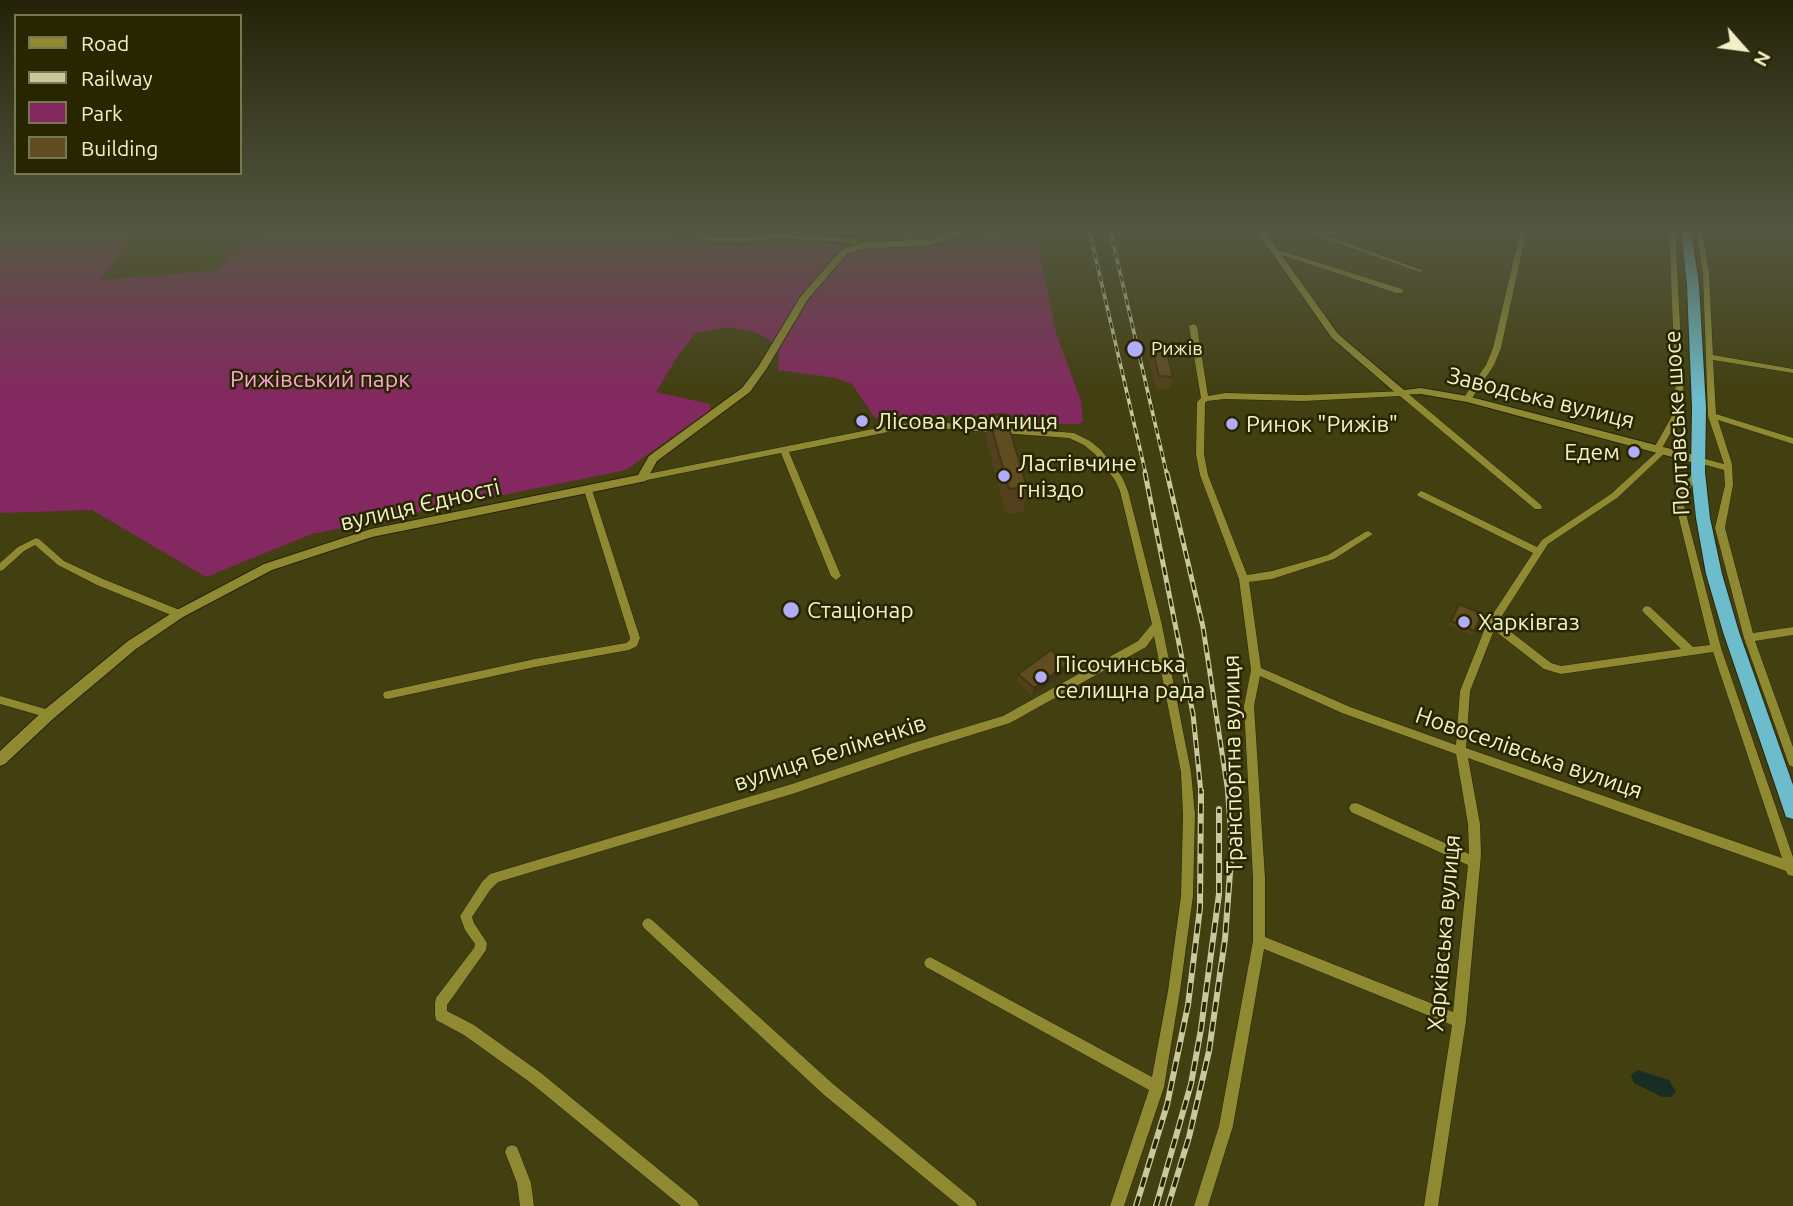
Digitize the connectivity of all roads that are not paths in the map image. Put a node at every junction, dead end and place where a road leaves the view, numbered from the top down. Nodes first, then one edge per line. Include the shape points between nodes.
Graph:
1 (813, 285) edge
2 (1299, 285) edge
3 (1381, 285) edge
4 (1511, 285) edge
5 (1675, 285) edge
6 (1691, 285) edge
7 (1707, 285) edge
8 (1399, 291) dead end
9 (1193, 326) dead end
10 (1710, 357) junction
11 (1793, 371) edge
12 (1402, 393) junction
13 (1205, 399) junction
14 (1467, 399) junction
15 (1712, 416) junction
16 (1070, 435) joint
17 (1793, 441) edge
18 (1661, 449) junction
19 (784, 450) junction
20 (1698, 466) junction
21 (1728, 468) junction
22 (642, 478) junction
23 (588, 490) junction
24 (1421, 494) dead end
25 (1538, 507) dead end
26 (1368, 534) dead end
27 (1538, 551) junction
28 (0, 568) edge
29 (836, 576) dead end
30 (1244, 579) junction
31 (1647, 610) dead end
32 (179, 614) junction
33 (1492, 623) junction
34 (1157, 625) junction
35 (1793, 631) edge
36 (1749, 639) junction
37 (1716, 648) junction
38 (1690, 651) junction
39 (1256, 670) junction
40 (388, 695) dead end
41 (0, 700) edge
42 (49, 714) junction
43 (1461, 750) junction
44 (1791, 750) edge
45 (0, 760) edge
46 (1793, 762) edge
47 (1355, 808) dead end
48 (1793, 811) edge
49 (1474, 862) junction
50 (1792, 870) edge
51 (648, 924) dead end
52 (1259, 942) junction
53 (930, 963) dead end
54 (1459, 1021) junction
55 (1157, 1087) junction
56 (512, 1152) dead end
57 (527, 1206) edge
58 (692, 1206) edge
59 (970, 1206) edge
60 (1116, 1206) edge
61 (1201, 1206) edge
62 (1431, 1206) edge

1 - 22 street via 746,390 661,452
2 - 12 street via 1335,335
3 - 8 street
4 - 14 street via 1497,348
5 - 18 street, Харківська вулиця via 1680,401
6 - 20 highway, Полтавське шосе
7 - 10 street
9 - 13 street, Транспортна вулиця
10 - 11 street
10 - 15 street
12 - 13 street, Заводська вулиця
12 - 14 street, Заводська вулиця via 1421,391
12 - 25 street
13 - 30 street, Транспортна вулиця via 1201,402 1200,454 1204,475
14 - 18 street, Заводська вулиця
15 - 17 street
15 - 21 street
16 - 19 street, вулиця Єдності via 915,425
16 - 34 street, Транспортна вулиця via 1103,457 1124,491
18 - 20 street, Заводська вулиця
18 - 27 street, Харківська вулиця via 1614,496
19 - 22 street, вулиця Єдності
19 - 29 street
20 - 21 street
20 - 37 street via 1679,502
20 - 48 highway, Полтавське шосе via 1714,574
21 - 36 street via 1720,528
22 - 23 street, вулиця Єдності
23 - 32 street, вулиця Єдності via 370,533 268,567
23 - 40 street via 633,643
24 - 27 street
26 - 30 street via 1331,557
27 - 33 street, Харківська вулиця
28 - 32 street via 36,541 61,563
30 - 39 street, Транспортна вулиця
31 - 38 street
32 - 42 street, вулиця Єдності via 132,645
33 - 38 street via 1548,666 1561,670
33 - 43 street, Харківська вулиця via 1465,691
34 - 55 street, Транспортна вулиця via 1186,772 1189,815 1186,896
34 - 58 street, вулиця Беліменків via 1142,644 1006,720 494,878 473,902 466,916 481,943 480,950 441,1003 441,1015 536,1078
35 - 36 street
36 - 44 street
37 - 38 street
37 - 50 street
39 - 43 street, Новоселівська вулиця via 1346,709
39 - 52 street, Транспортна вулиця via 1250,706
41 - 42 street
42 - 45 street, вулиця Єдності
43 - 49 street, Харківська вулиця via 1474,824
43 - 50 street, Новоселівська вулиця
44 - 46 street
47 - 49 street
49 - 54 street, Харківська вулиця
51 - 59 street via 828,1089
52 - 54 street
52 - 61 street, Транспортна вулиця via 1226,1126
53 - 55 street
54 - 62 street, Харківська вулиця
55 - 60 street, Транспортна вулиця
56 - 57 street

